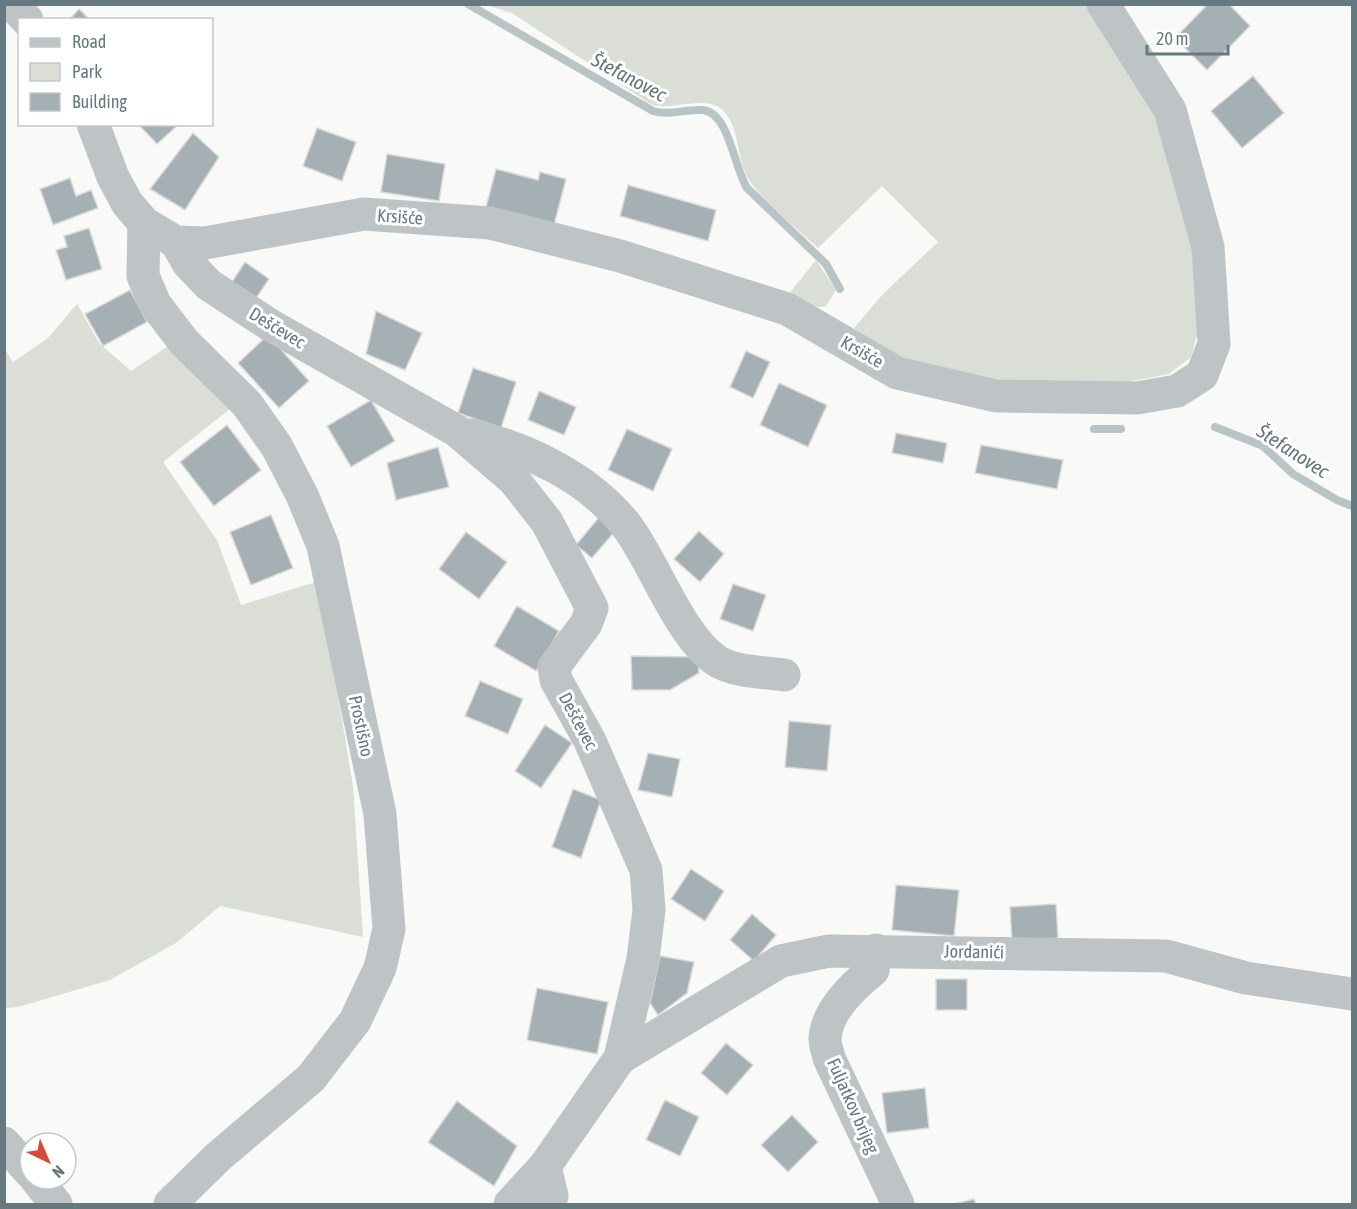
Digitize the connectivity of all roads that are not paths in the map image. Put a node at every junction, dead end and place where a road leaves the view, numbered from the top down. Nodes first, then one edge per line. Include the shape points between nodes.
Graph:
1 (12, 4) edge
2 (1103, 4) edge
3 (25, 18) edge
4 (94, 126) edge
5 (144, 223) junction
6 (176, 242) junction
7 (457, 431) junction
8 (784, 675) dead end
9 (876, 950) junction
10 (1353, 993) edge
11 (620, 1058) junction
12 (4, 1143) edge
13 (18, 1159) edge
14 (545, 1166) junction
15 (46, 1191) edge
16 (56, 1204) edge
17 (170, 1204) edge
18 (510, 1204) edge
19 (549, 1204) edge
20 (898, 1204) edge

1 - 3 street
2 - 6 street, Krsišće via 1170,110 1208,247 1214,344 1202,375 1177,391 1137,398 996,396 897,373 788,309 620,256 490,223 364,214 205,243
4 - 5 street via 113,177
5 - 6 street, Krsišće
5 - 17 street, Prostišno via 142,276 155,304 184,342 247,404 277,447 323,546 380,814 389,930 381,968 355,1021 311,1078 218,1157
6 - 7 street, Deščevec via 188,262 224,296
7 - 8 street, Deščevec via 530,454 589,488 626,525 690,633 717,661 744,670
7 - 11 street, Deščevec via 514,480 547,522 591,608 586,624 555,667 556,680 590,741 646,870 649,910 643,959
9 - 10 street, Jordanići via 1166,956 1246,978
9 - 11 street, Jordanići via 829,951 781,961
9 - 20 street, Fuljatkov brijeg via 873,970 836,1008 825,1038 829,1058
11 - 14 street
12 - 13 street
14 - 18 street
14 - 19 street via 552,1196
15 - 16 street

